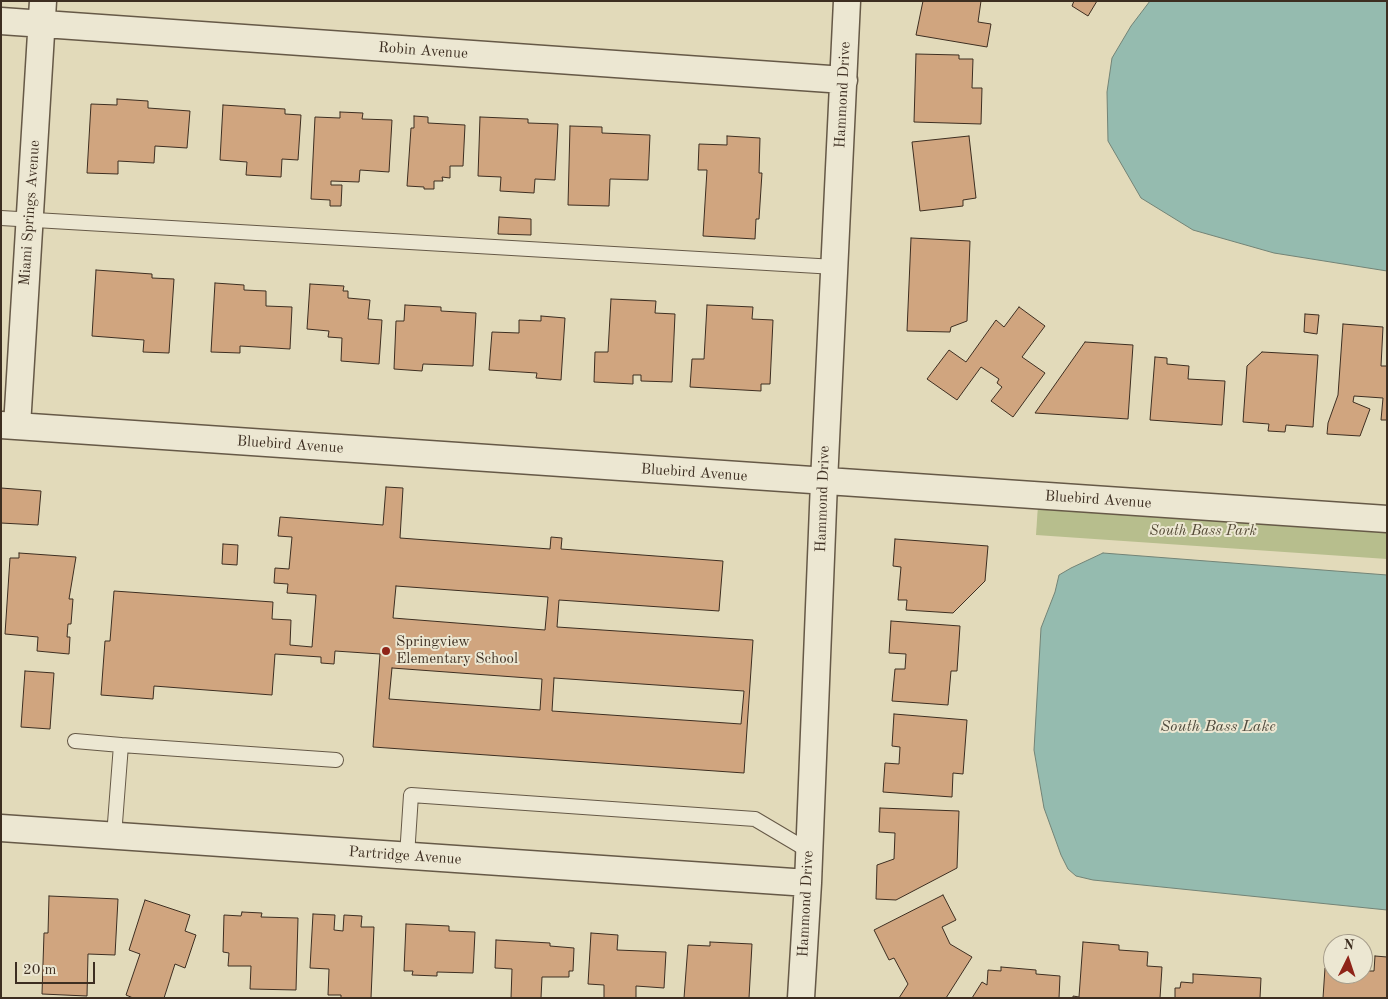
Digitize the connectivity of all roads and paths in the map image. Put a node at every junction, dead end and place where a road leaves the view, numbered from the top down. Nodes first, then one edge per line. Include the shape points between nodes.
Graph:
1 (847, 1) edge
2 (43, 13) edge
3 (1, 21) edge
4 (844, 80) junction
5 (1, 218) edge
6 (30, 219) junction
7 (834, 267) junction
8 (9, 425) edge
9 (824, 482) junction
10 (1387, 519) edge
11 (75, 741) dead end
12 (121, 744) junction
13 (336, 760) dead end
14 (1, 828) edge
15 (114, 836) junction
16 (809, 851) junction
17 (407, 856) junction
18 (808, 883) junction
19 (801, 998) edge

1 - 4 street, Hammond Drive
2 - 3 street, Robin Avenue
2 - 4 street, Robin Avenue
2 - 6 street, Miami Springs Avenue
4 - 7 street, Hammond Drive
5 - 6 lane
6 - 7 lane
6 - 8 street, Miami Springs Avenue
7 - 9 street, Hammond Drive
8 - 9 street, Bluebird Avenue
9 - 10 street, Bluebird Avenue
9 - 16 street, Hammond Drive
11 - 12 lane
12 - 13 lane
12 - 15 lane
14 - 15 street, Partridge Avenue
15 - 17 street, Partridge Avenue
16 - 17 lane via 755,819 411,796
16 - 18 street, Hammond Drive
17 - 18 street, Partridge Avenue
18 - 19 street, Hammond Drive

